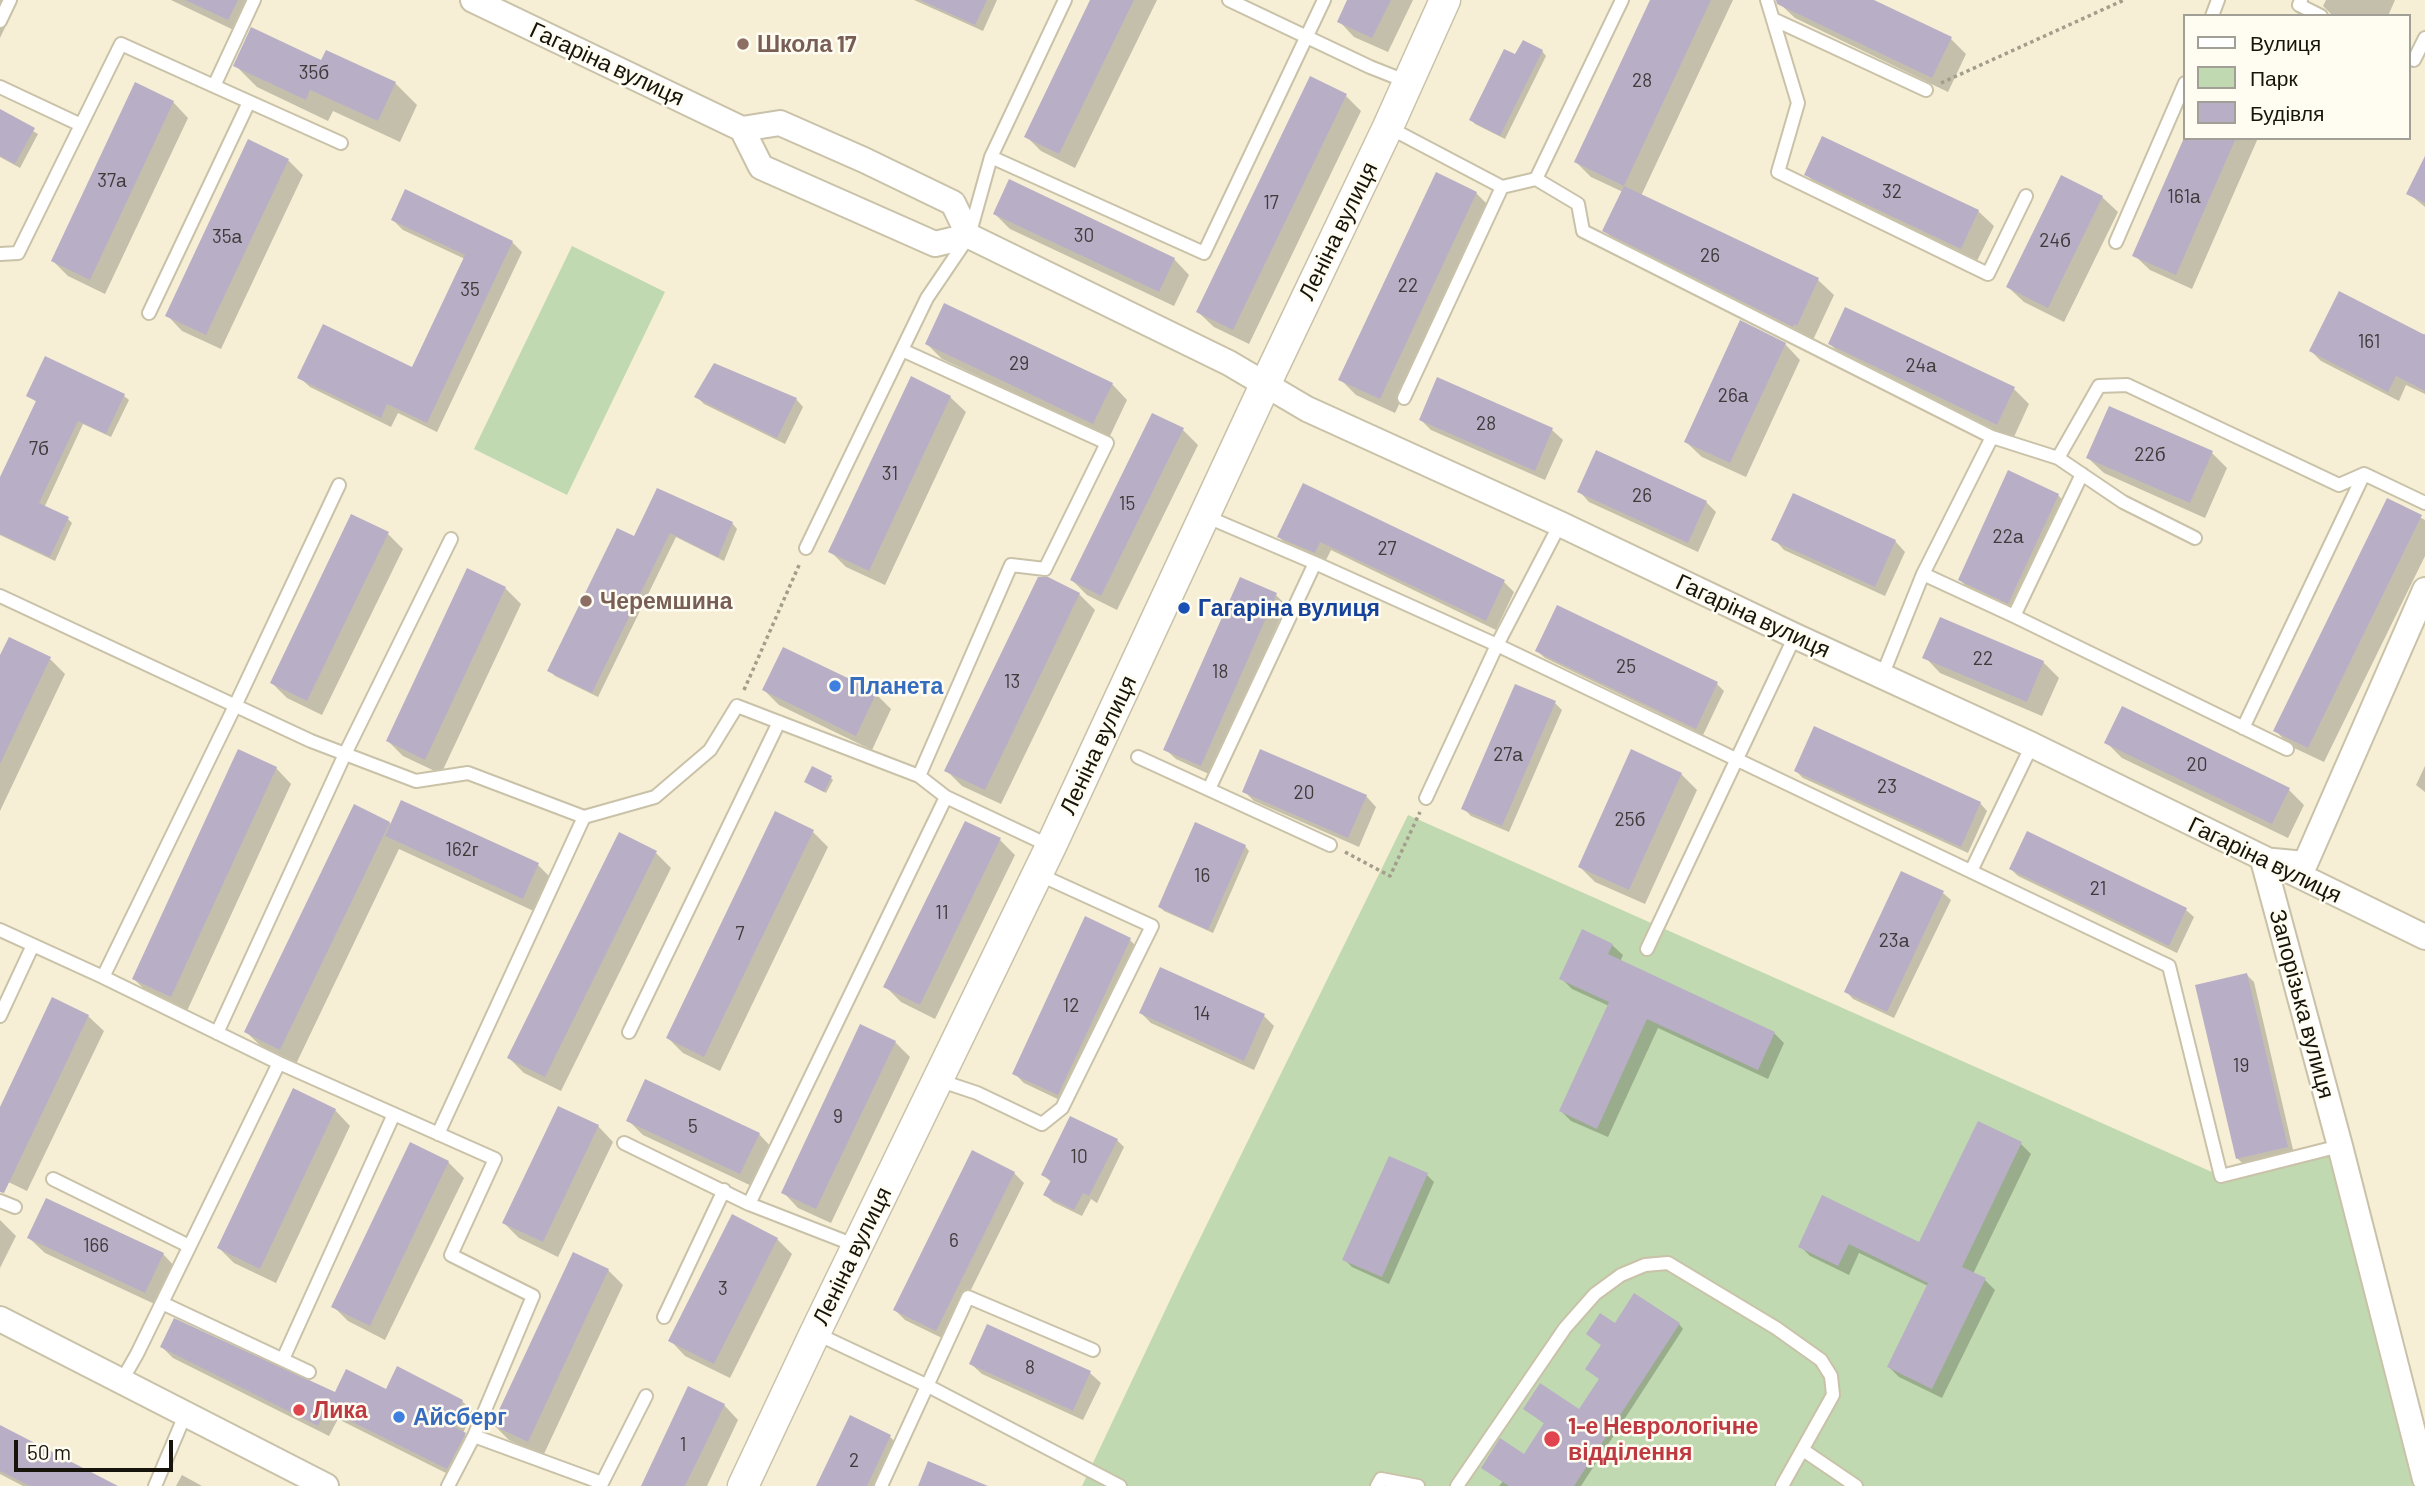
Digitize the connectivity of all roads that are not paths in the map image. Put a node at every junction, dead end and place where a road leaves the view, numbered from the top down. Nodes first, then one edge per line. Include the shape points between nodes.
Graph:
1 (10, 0) edge
2 (254, 0) edge
3 (472, 0) edge
4 (1065, 0) edge
5 (1229, 0) edge
6 (1324, 0) edge
7 (1445, 0) edge
8 (1622, 0) edge
9 (1767, 0) edge
10 (2296, 2) edge
11 (2317, 14) edge
12 (1773, 19) junction
13 (0, 22) edge
14 (1306, 37) junction
15 (2425, 38) edge
16 (2416, 61) edge
17 (1408, 83) junction
18 (2184, 85) edge
19 (214, 86) junction
20 (0, 87) edge
21 (1926, 90) road end
22 (249, 102) junction
23 (81, 125) junction
24 (1388, 127) junction
25 (742, 129) junction
26 (341, 143) dead end
27 (991, 157) junction
28 (1536, 179) junction
29 (1502, 187) junction
30 (2026, 197) dead end
31 (969, 236) junction
32 (2116, 242) dead end
33 (0, 254) edge
34 (149, 313) dead end
35 (902, 350) junction
36 (1265, 385) junction
37 (1404, 398) dead end
38 (1992, 437) junction
39 (2058, 458) junction
40 (2082, 474) junction
41 (2364, 474) junction
42 (339, 485) dead end
43 (2425, 503) edge
44 (1205, 516) junction
45 (1560, 524) junction
46 (2195, 538) dead end
47 (452, 539) dead end
48 (806, 548) road end
49 (1315, 563) junction
50 (1923, 574) junction
51 (2425, 590) edge
52 (0, 596) edge
53 (2014, 616) junction
54 (1795, 636) junction
55 (1497, 645) junction
56 (1882, 676) junction
57 (235, 706) junction
58 (779, 722) junction
59 (2243, 728) junction
60 (2032, 745) junction
61 (2287, 749) dead end
62 (345, 754) junction
63 (1138, 758) dead end
64 (1737, 759) junction
65 (919, 776) junction
66 (1209, 789) junction
67 (946, 797) junction
68 (1426, 798) road end
69 (584, 817) junction
70 (1330, 845) road end
71 (1051, 846) junction
72 (2263, 860) junction
73 (1971, 871) junction
74 (1038, 873) junction
75 (0, 929) edge
76 (2425, 937) edge
77 (33, 945) junction
78 (1647, 949) dead end
79 (103, 977) junction
80 (0, 1016) edge
81 (629, 1032) dead end
82 (217, 1033) junction
83 (279, 1063) junction
84 (938, 1080) junction
85 (394, 1114) junction
86 (438, 1134) junction
87 (624, 1143) dead end
88 (2340, 1146) junction
89 (53, 1179) dead end
90 (724, 1190) junction
91 (0, 1200) edge
92 (749, 1204) junction
93 (15, 1207) dead end
94 (190, 1246) junction
95 (857, 1246) junction
96 (162, 1303) junction
97 (664, 1317) dead end
98 (0, 1319) edge
99 (815, 1333) junction
100 (1093, 1350) dead end
101 (283, 1359) junction
102 (309, 1372) dead end
103 (121, 1382) junction
104 (928, 1386) junction
105 (646, 1396) dead end
106 (186, 1415) junction
107 (474, 1436) junction
108 (1803, 1450) junction
109 (2425, 1479) edge
110 (155, 1486) edge
111 (326, 1486) edge
112 (448, 1486) edge
113 (743, 1486) edge
114 (881, 1486) edge
115 (1120, 1486) edge
116 (1377, 1486) edge
117 (1418, 1486) edge
118 (1457, 1486) edge
119 (1782, 1486) edge
120 (1857, 1486) edge

1 - 13 lane
2 - 19 lane
3 - 25 street, Гагаріна вулиця
4 - 27 lane
5 - 14 lane
6 - 14 lane
7 - 17 street, Леніна вулиця
8 - 28 lane
9 - 12 lane
10 - 11 lane
12 - 21 lane
12 - 30 lane via 1798,103 1778,172 1988,274
14 - 17 lane
14 - 27 lane via 1204,253
15 - 16 lane
17 - 24 street, Леніна вулиця
18 - 32 lane
19 - 22 lane
19 - 23 lane via 121,44
20 - 23 lane
22 - 26 lane
22 - 34 lane
23 - 33 lane via 18,253
24 - 29 lane
24 - 36 street, Леніна вулиця
25 - 31 street via 780,123 864,160 953,203
25 - 31 street via 761,167 936,244
27 - 31 lane
28 - 29 lane
28 - 38 lane via 1578,204 1583,231
29 - 37 lane
31 - 35 lane via 927,298
31 - 36 street, Гагаріна вулиця
35 - 48 lane
35 - 65 lane via 1107,443 1045,569 1011,565
36 - 44 street, Леніна вулиця
36 - 45 street, Гагаріна вулиця via 1307,409
38 - 39 lane
38 - 50 lane
39 - 40 lane
39 - 41 lane via 2099,386 2127,385 2339,485
40 - 46 lane via 2123,502
40 - 53 lane
41 - 43 lane
41 - 59 lane
42 - 57 lane
44 - 49 lane
44 - 71 street, Леніна вулиця
45 - 54 street, Гагаріна вулиця
45 - 55 lane
47 - 62 lane
49 - 55 lane
49 - 66 lane
50 - 53 lane
50 - 56 lane
51 - 72 street via 2305,864
52 - 57 lane
53 - 59 lane
54 - 56 street, Гагаріна вулиця
54 - 64 lane
55 - 64 lane
55 - 68 lane
56 - 60 street, Гагаріна вулиця
57 - 62 lane
57 - 79 lane
58 - 65 lane
58 - 69 lane via 737,706 710,750 655,797
58 - 81 lane
59 - 61 lane
60 - 72 street, Гагаріна вулиця
60 - 73 lane
62 - 69 lane via 415,781 468,773
62 - 82 lane
63 - 66 lane
64 - 73 lane
64 - 78 lane
65 - 67 lane
66 - 70 lane
67 - 71 lane
67 - 92 lane
69 - 86 lane
71 - 74 street, Леніна вулиця
72 - 76 street, Гагаріна вулиця
72 - 88 street, Запорізька вулиця
73 - 88 lane via 2169,966 2221,1176
74 - 84 street, Леніна вулиця
74 - 84 lane via 1152,926 1062,1108 1042,1124
75 - 77 lane
77 - 79 lane
77 - 80 lane
79 - 82 lane
82 - 83 lane
83 - 85 lane
83 - 94 lane
84 - 95 street, Леніна вулиця
85 - 86 lane
85 - 101 lane
86 - 107 lane via 495,1159 451,1255 533,1296
87 - 90 lane
88 - 109 street, Запорізька вулиця
89 - 94 lane
90 - 92 lane
90 - 97 lane
91 - 93 lane
92 - 95 lane
94 - 96 lane
95 - 99 street, Леніна вулиця
96 - 101 lane
96 - 103 lane
98 - 103 street
99 - 104 lane
99 - 113 street, Леніна вулиця
100 - 104 lane via 968,1297
101 - 102 lane
103 - 106 street
104 - 114 lane
104 - 115 lane
105 - 107 lane via 602,1483
106 - 110 lane
106 - 111 street
107 - 112 lane
108 - 118 lane via 1833,1395 1831,1376 1821,1360 1668,1263 1645,1265 1595,1294 1565,1328
108 - 119 lane
108 - 120 lane
116 - 117 lane via 1381,1479

